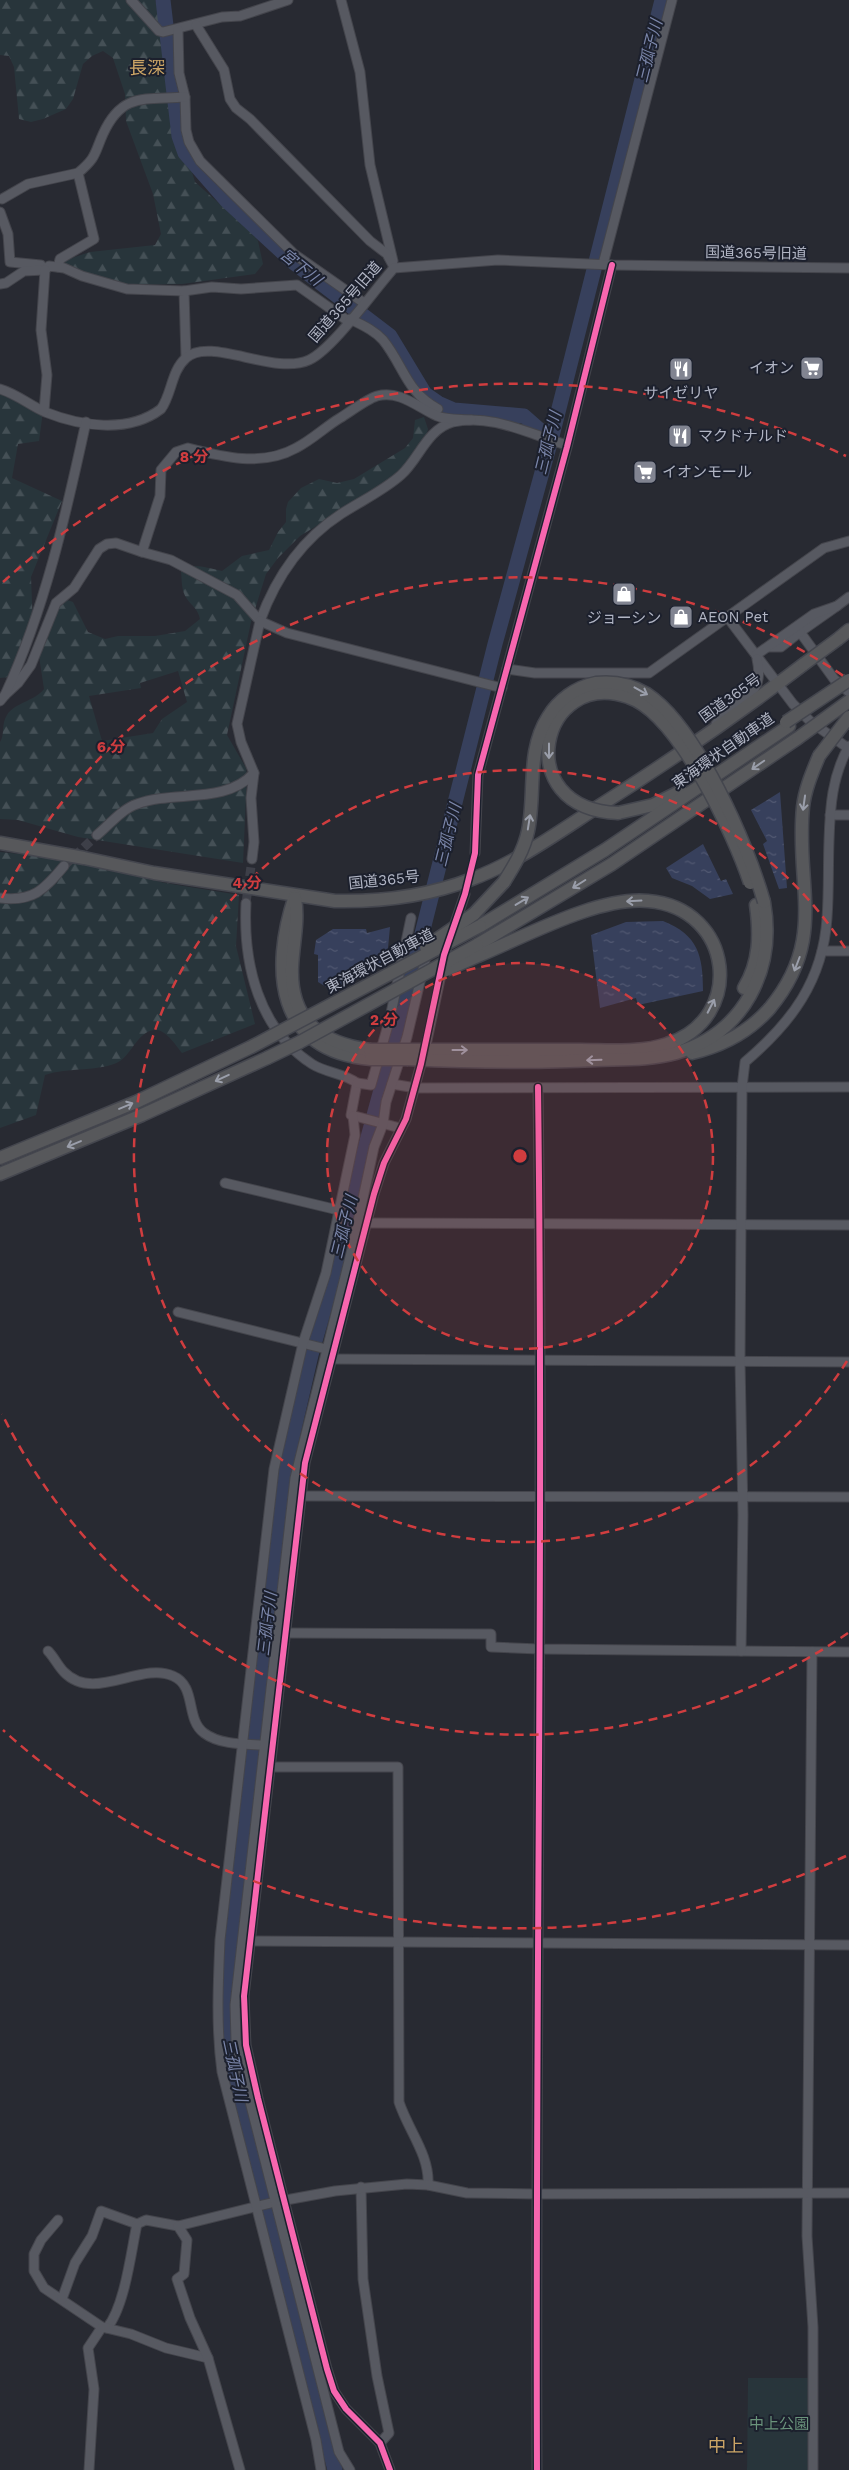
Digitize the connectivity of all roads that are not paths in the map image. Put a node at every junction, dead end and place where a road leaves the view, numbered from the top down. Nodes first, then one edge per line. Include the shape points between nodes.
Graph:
1 (131, 0) edge
2 (253, 0) edge
3 (288, 0) edge
4 (341, 0) edge
5 (672, 0) edge
6 (254, 10) junction
7 (196, 25) junction
8 (176, 31) junction
9 (179, 97) junction
10 (78, 173) junction
11 (1, 197) edge
12 (0, 212) edge
13 (608, 264) junction
14 (394, 266) junction
15 (51, 268) junction
16 (849, 268) edge
17 (0, 284) edge
18 (184, 291) junction
19 (363, 305) junction
20 (350, 319) junction
21 (186, 357) junction
22 (0, 389) edge
23 (44, 411) junction
24 (471, 420) junction
25 (86, 422) junction
26 (563, 444) junction
27 (849, 541) edge
28 (142, 552) junction
29 (849, 598) edge
30 (837, 606) junction
31 (728, 618) junction
32 (260, 621) junction
33 (849, 630) edge
34 (800, 632) junction
35 (768, 647) junction
36 (756, 655) junction
37 (507, 669) junction
38 (849, 681) edge
39 (777, 684) junction
40 (502, 688) junction
41 (849, 692) edge
42 (2, 698) edge
43 (849, 701) edge
44 (849, 717) edge
45 (788, 724) junction
46 (710, 733) junction
47 (848, 747) edge
48 (254, 773) junction
49 (830, 815) junction
50 (849, 815) edge
51 (97, 835) tunnel mouth
52 (0, 843) edge
53 (475, 853) tunnel mouth
54 (252, 859) tunnel mouth
55 (64, 866) tunnel mouth
56 (465, 894) tunnel mouth
57 (295, 896) junction
58 (0, 898) edge
59 (246, 903) tunnel mouth
60 (760, 903) junction
61 (411, 918) dead end
62 (428, 950) dead end
63 (478, 950) junction
64 (822, 951) junction
65 (849, 951) edge
66 (324, 1010) junction
67 (668, 1044) junction
68 (426, 1045) dead end
69 (409, 1055) junction
70 (661, 1057) junction
71 (422, 1064) dead end
72 (357, 1083) junction
73 (392, 1084) junction
74 (538, 1087) junction
75 (849, 1087) edge
76 (416, 1088) junction
77 (742, 1088) junction
78 (356, 1117) junction
79 (382, 1124) junction
80 (400, 1128) junction
81 (0, 1158) edge
82 (0, 1174) edge
83 (225, 1183) dead end
84 (338, 1210) junction
85 (366, 1223) junction
86 (540, 1224) junction
87 (740, 1225) junction
88 (849, 1225) edge
89 (178, 1312) dead end
90 (303, 1343) junction
91 (327, 1356) junction
92 (541, 1360) junction
93 (740, 1361) junction
94 (849, 1362) edge
95 (300, 1496) junction
96 (540, 1497) junction
97 (742, 1497) junction
98 (849, 1497) edge
99 (285, 1633) junction
100 (540, 1649) junction
101 (48, 1651) dead end
102 (741, 1651) junction
103 (812, 1652) junction
104 (849, 1652) edge
105 (242, 1743) junction
106 (263, 1745) junction
107 (266, 1767) junction
108 (245, 1941) junction
109 (398, 1943) junction
110 (539, 1943) junction
111 (849, 1945) edge
112 (810, 1946) junction
113 (428, 2185) junction
114 (360, 2188) junction
115 (808, 2193) junction
116 (849, 2193) edge
117 (536, 2194) junction
118 (285, 2200) junction
119 (275, 2202) junction
120 (255, 2207) junction
121 (58, 2220) dead end
122 (137, 2224) junction
123 (178, 2226) junction
124 (62, 2298) junction
125 (104, 2327) junction
126 (208, 2358) junction
127 (380, 2443) junction
128 (90, 2470) edge
129 (240, 2470) edge
130 (321, 2470) edge
131 (350, 2470) edge
132 (390, 2470) edge
133 (537, 2470) edge
134 (813, 2470) edge

1 - 8 street via 159,30
2 - 6 street
3 - 6 street
4 - 14 street via 360,72 370,165
5 - 13 street
6 - 7 street
7 - 8 street
7 - 14 street via 224,70 228,94 236,108 386,254
8 - 9 street
9 - 10 street via 139,99 117,111 102,136 96,155
9 - 19 street via 187,136 200,161 294,254
10 - 11 street via 28,184
10 - 15 street via 94,239
12 - 15 street via 8,234 10,262
13 - 14 street, 国道365号旧道 via 498,260
13 - 16 street, 国道365号旧道
13 - 26 street
14 - 19 street, 国道365号旧道
15 - 17 street via 24,271
15 - 18 street via 127,289
15 - 23 street via 41,330 47,374
18 - 20 street via 212,287 241,289 297,285
18 - 21 street
19 - 20 street, 国道365号旧道
20 - 21 street, 国道365号旧道 via 321,352 298,364 278,364 210,351
20 - 24 street via 375,332 422,400 447,414
21 - 25 street via 175,374 164,405 156,412 121,425
22 - 23 street
23 - 25 street
24 - 26 street via 514,426
24 - 28 street via 439,417 389,395 373,398 286,452 258,459 242,459 188,448 179,450 161,470 160,496
24 - 32 street via 442,427 403,474 318,530 282,574
25 - 42 street via 43,594 28,641
26 - 37 street
27 - 31 street via 824,548
28 - 32 street via 171,560 237,595
28 - 42 street via 112,543 99,549 74,588 56,603 31,665
29 - 30 street
30 - 34 street
30 - 35 street via 814,614
31 - 36 street
31 - 37 street via 650,673 535,673
32 - 40 street via 287,633
32 - 48 street via 237,724
33 - 39 highway, 国道365号, bridge
34 - 35 street via 781,647
34 - 41 street via 834,679
35 - 36 street
36 - 39 street
36 - 46 street via 760,673 758,687 724,714
37 - 40 street
38 - 45 highway, 東海環状自動車道, bridge
39 - 46 highway, 国道365号
39 - 47 street via 811,722
40 - 53 street via 478,775
43 -> 63 highway, 東海環状自動車道, bridge via 612,864
44 -> 70 highway, bridge via 819,756 803,807 806,919 794,972 765,1013 738,1035 711,1048
60 -> 45 highway, bridge via 722,818 694,768 664,724 642,704 630,697 605,692 593,694 570,706 554,725 549,737 549,763 558,785 577,803 602,812 618,813 634,811 668,798
66 -> 45 highway, 東海環状自動車道, bridge via 480,926 605,850
46 - 57 highway, 国道365号 via 514,860 471,880 420,894 362,901
47 - 49 street via 832,789
48 - 51 street via 240,785 225,790 137,804
48 - 54 street
49 - 50 street
49 - 64 street via 828,919
52 - 57 highway, 国道365号
55 - 58 street via 32,896 22,900
56 - 68 street via 444,956
57 - 69 highway, bridge via 288,915 283,968 287,1002 304,1032 323,1047 343,1056
59 - 72 street via 246,948 264,1012 303,1058
66 -> 60 highway, bridge via 474,914 504,882 528,832 534,759 541,728 555,706 566,696 577,689 605,682 633,687 647,694 671,716 683,733 730,812 752,861
60 - 67 highway via 754,967 738,998 712,1026
60 - 70 highway via 768,931 765,959 746,1002 733,1018 707,1039
61 - 72 street via 390,1018 371,1085
62 - 73 street
67 -> 63 highway via 696,1028 705,1017 720,977 718,954 710,935 680,908 646,900 629,900
63 -> 82 highway, bridge via 332,1028
64 - 65 street
64 - 77 street via 812,982 793,1014 772,1039 745,1062
81 -> 66 highway, 東海環状自動車道, bridge via 136,1102
69 -> 67 highway via 617,1050
70 -> 69 highway via 484,1062
71 - 76 street
72 - 78 street
73 - 76 street
73 - 79 street
74 - 76 street
74 - 77 street
74 - 86 street
75 - 77 street
76 - 80 street
77 - 87 street
78 - 79 street
78 - 84 street via 356,1135
79 - 80 street
79 - 91 street
80 - 85 street via 384,1163
83 - 84 street
84 - 90 street via 326,1273
85 - 86 street
85 - 91 street
86 - 87 street
86 - 92 street
87 - 88 street
87 - 93 street
89 - 90 street
90 - 91 street
90 - 105 street via 274,1469
91 - 92 street
91 - 95 street
91 - 106 street via 295,1478
92 - 93 street
92 - 96 street
93 - 94 street
93 - 97 street
95 - 96 street
95 - 99 street
96 - 97 street
96 - 100 street
97 - 98 street
97 - 102 street
99 - 100 street via 491,1634 491,1647
99 - 107 street
100 - 102 street
100 - 110 street
101 - 105 street via 63,1672 85,1683 98,1684 163,1672 176,1676 189,1694 194,1719 201,1730 216,1740
102 - 103 street
103 - 104 street
103 - 112 street
105 - 106 street
105 - 120 street via 220,1940 217,2040
106 - 107 street
107 - 108 street
107 - 109 street via 398,1767
108 - 109 street
108 - 118 street via 246,2045
108 - 119 street via 235,2005 236,2040
109 - 110 street
109 - 113 street via 399,2102 429,2170
110 - 112 street
110 - 117 street
111 - 112 street
112 - 115 street
113 - 114 street
113 - 117 street via 467,2193
114 - 118 street
114 - 127 street via 363,2279 389,2433
115 - 116 street
115 - 117 street
115 - 134 street via 813,2327
117 - 133 street
118 - 119 street
118 - 127 street via 334,2391 346,2409
119 - 120 street
119 - 131 street via 338,2452
120 - 123 street
120 - 130 street
121 - 124 street via 34,2254 34,2271 44,2288
122 - 123 street via 146,2220
122 - 124 street via 101,2211
122 - 125 street via 123,2290 111,2323
123 - 126 street via 187,2240 184,2274 178,2280
124 - 125 street
125 - 126 street
125 - 128 street via 88,2348 94,2389
126 - 129 street
127 - 132 street

